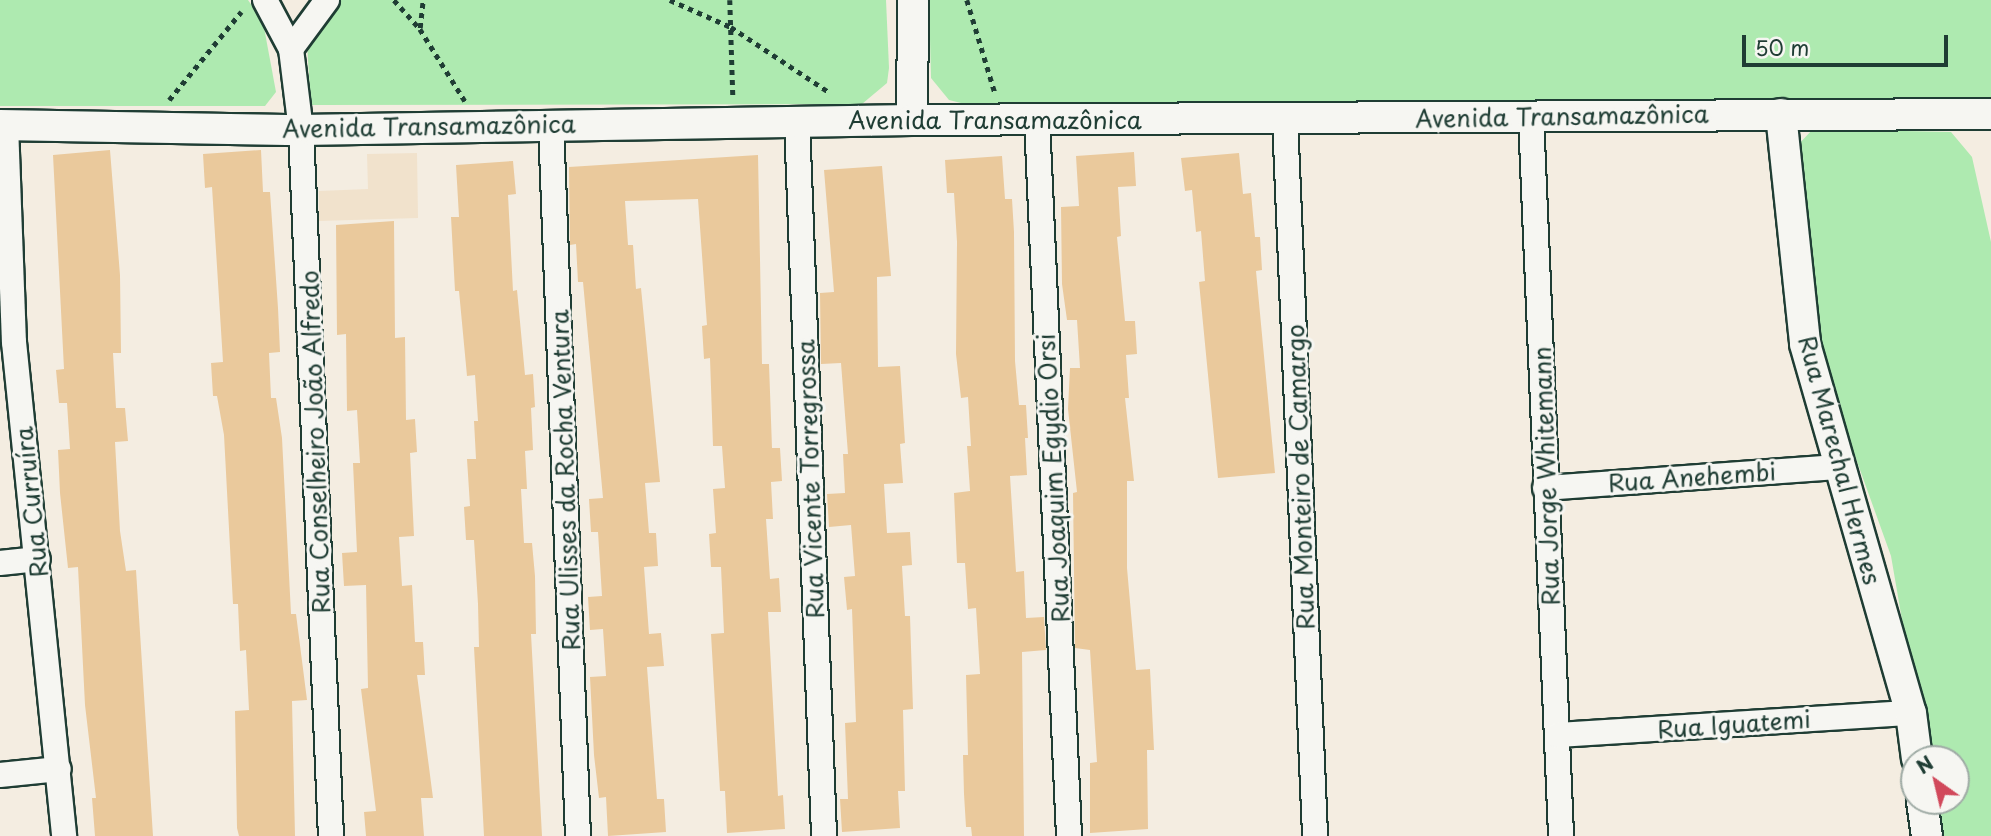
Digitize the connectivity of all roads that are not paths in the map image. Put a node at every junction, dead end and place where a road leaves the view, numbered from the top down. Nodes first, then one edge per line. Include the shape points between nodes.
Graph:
1 (265, 0) edge
2 (327, 0) edge
3 (913, 0) edge
4 (291, 49) junction
5 (1781, 114) junction
6 (1531, 116) junction
7 (1991, 116) edge
8 (1285, 119) junction
9 (912, 120) junction
10 (1037, 120) junction
11 (797, 122) junction
12 (551, 124) junction
13 (3, 125) edge
14 (301, 130) junction
15 (7, 342) edge
16 (1839, 467) junction
17 (1545, 488) junction
18 (38, 559) junction
19 (0, 563) edge
20 (1911, 713) junction
21 (1558, 735) junction
22 (1915, 745) edge
23 (59, 769) junction
24 (0, 775) edge
25 (1924, 815) edge
26 (64, 836) edge
27 (331, 836) edge
28 (578, 836) edge
29 (824, 836) edge
30 (1069, 836) edge
31 (1315, 836) edge
32 (1560, 836) edge
33 (1927, 836) edge

1 - 4 street, Rua Conselheiro João Alfredo
2 - 4 street
3 - 9 street
4 - 14 street, Rua Conselheiro João Alfredo
5 - 6 street, Avenida Transamazônica
5 - 7 street, Avenida Transamazônica
5 - 16 street, Rua Marechal Hermes via 1805,344
6 - 8 street, Avenida Transamazônica
6 - 17 street, Rua Jorge Whitemann
8 - 10 street, Avenida Transamazônica
8 - 31 street, Rua Monteiro de Camargo
9 - 10 street, Avenida Transamazônica
9 - 11 street, Avenida Transamazônica
10 - 30 street, Rua Joaquim Egydio Orsi
11 - 12 street, Avenida Transamazônica
11 - 29 street, Rua Vicente Torregrossa
12 - 14 street, Avenida Transamazônica
12 - 28 street, Rua Ulisses da Rocha Ventura
13 - 14 street, Avenida Transamazônica
13 - 15 street, Rua Curruíra
14 - 27 street, Rua Conselheiro João Alfredo
15 - 18 street, Rua Curruíra
16 - 17 street, Rua Anehembi
16 - 20 street, Rua Marechal Hermes
17 - 21 street, Rua Jorge Whitemann
18 - 19 street
18 - 23 street, Rua Curruíra
20 - 21 street, Rua Iguatemi
20 - 22 street, Rua Marechal Hermes
21 - 32 street, Rua Jorge Whitemann
23 - 24 street
23 - 26 street, Rua Curruíra
25 - 33 street

